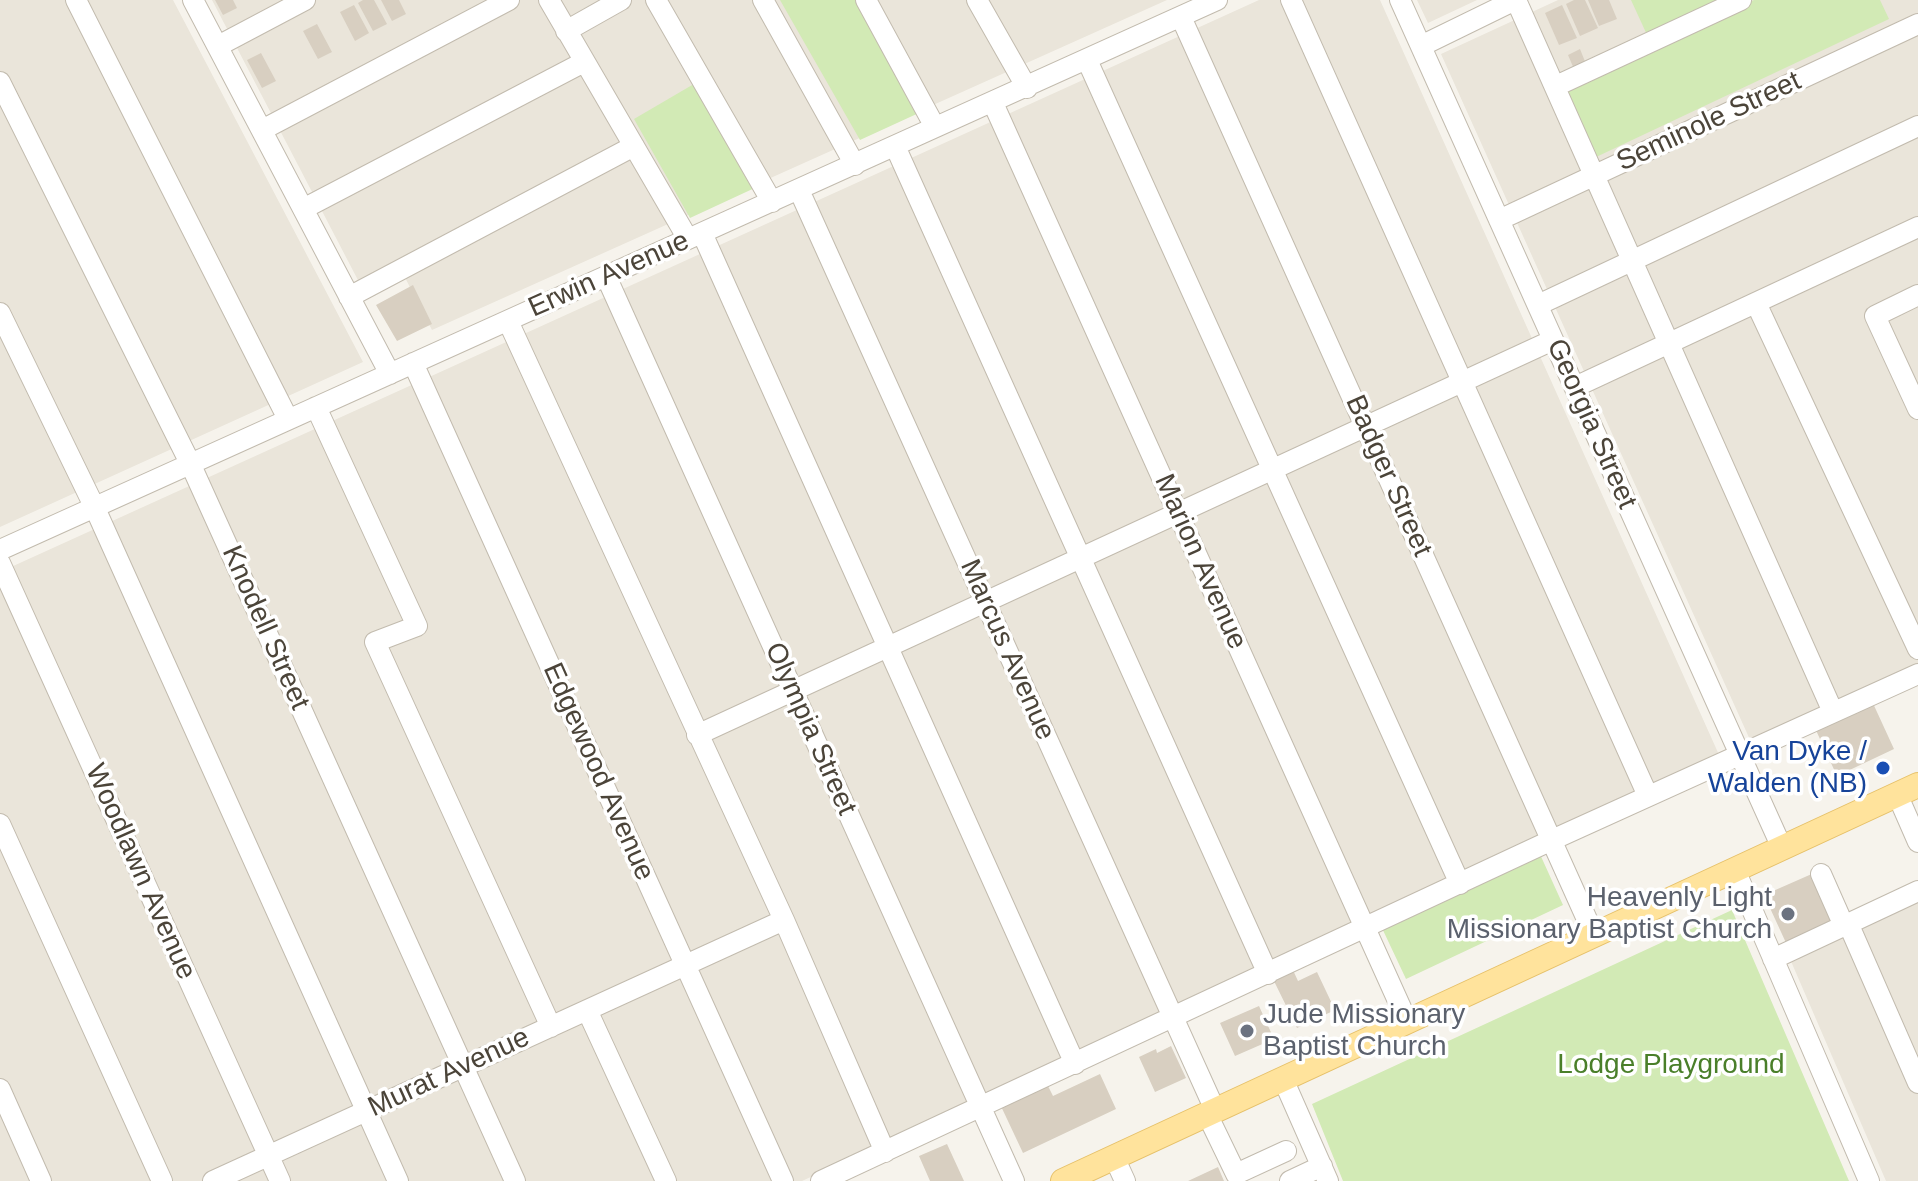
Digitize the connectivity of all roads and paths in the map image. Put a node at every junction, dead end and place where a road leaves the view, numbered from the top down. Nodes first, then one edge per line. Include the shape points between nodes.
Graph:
1 (76, 0) edge
2 (193, 0) edge
3 (305, 0) edge
4 (509, 0) edge
5 (549, 0) edge
6 (621, 0) edge
7 (656, 0) edge
8 (763, 0) edge
9 (866, 0) edge
10 (1217, 0) edge
11 (1291, 0) edge
12 (1400, 0) edge
13 (1516, 0) edge
14 (1741, 0) edge
15 (981, 1) edge
16 (1181, 17) junction
17 (1918, 24) edge
18 (566, 31) junction
19 (218, 46) junction
20 (1421, 46) junction
21 (1087, 60) junction
22 (584, 62) junction
23 (0, 82) edge
24 (1556, 86) junction
25 (1027, 88) junction
26 (993, 103) junction
27 (1918, 126) edge
28 (935, 127) junction
29 (262, 130) junction
30 (634, 146) junction
31 (895, 146) junction
32 (855, 165) junction
33 (1596, 175) junction
34 (799, 190) junction
35 (772, 202) junction
36 (303, 209) junction
37 (1499, 220) junction
38 (1918, 227) edge
39 (695, 236) junction
40 (1633, 259) junction
41 (606, 276) junction
42 (1918, 295) edge
43 (349, 297) junction
44 (1756, 303) junction
45 (1538, 305) junction
46 (0, 313) edge
47 (508, 321) junction
48 (1553, 340) junction
49 (1670, 342) junction
50 (413, 363) junction
51 (390, 374) junction
52 (1461, 383) junction
53 (1575, 387) junction
54 (316, 407) junction
55 (1918, 409) edge
56 (288, 419) junction
57 (1365, 427) junction
58 (190, 463) junction
59 (1273, 470) junction
60 (94, 506) junction
61 (1179, 513) junction
62 (0, 550) edge
63 (1080, 558) junction
64 (0, 563) edge
65 (986, 602) junction
66 (888, 647) junction
67 (1918, 649) edge
68 (1918, 674) edge
69 (793, 691) junction
70 (1833, 712) junction
71 (697, 735) junction
72 (1740, 754) junction
73 (1908, 790) edge
74 (1648, 796) junction
75 (0, 824) edge
76 (1552, 840) junction
77 (1918, 842) edge
78 (1782, 848) junction
79 (1735, 870) junction
80 (1821, 874) dead end
81 (1460, 884) junction
82 (1918, 891) edge
83 (784, 920) junction
84 (1846, 924) junction
85 (1365, 929) junction
86 (1594, 935) junction
87 (1773, 959) junction
88 (685, 965) junction
89 (1268, 974) junction
90 (587, 1010) junction
91 (1173, 1019) junction
92 (1407, 1021) junction
93 (551, 1027) junction
94 (1075, 1064) junction
95 (463, 1067) junction
96 (1283, 1079) junction
97 (1918, 1083) edge
98 (0, 1089) edge
99 (981, 1108) junction
100 (367, 1111) junction
101 (1211, 1112) junction
102 (1286, 1151) dead end
103 (885, 1152) junction
104 (268, 1155) junction
105 (1114, 1157) junction
106 (1325, 1174) edge
107 (41, 1181) edge
108 (162, 1181) edge
109 (213, 1181) edge
110 (280, 1181) edge
111 (398, 1181) edge
112 (515, 1181) edge
113 (666, 1181) edge
114 (783, 1181) edge
115 (821, 1181) edge
116 (1014, 1181) edge
117 (1063, 1181) edge
118 (1125, 1181) edge
119 (1290, 1181) edge
120 (1869, 1181) edge

1 - 56 street
2 - 19 street
3 - 19 street
4 - 29 street
5 - 18 street
6 - 18 street
7 - 35 street
8 - 32 street
9 - 28 street
10 - 16 street, Erwin Avenue
11 - 52 street
12 - 20 street, Georgia Street
13 - 20 street
13 - 24 street
14 - 24 street
15 - 25 street
16 - 21 street, Erwin Avenue
16 - 57 street, Badger Street
17 - 33 street, Seminole Street
18 - 22 street
19 - 29 street
20 - 37 street, Georgia Street
21 - 25 street, Erwin Avenue
21 - 59 street
22 - 30 street
22 - 36 street
23 - 58 street, Knodell Street
24 - 33 street
25 - 26 street, Erwin Avenue
26 - 28 street, Erwin Avenue
26 - 61 street, Marion Avenue
27 - 40 street
28 - 31 street, Erwin Avenue
29 - 36 street
30 - 39 street
30 - 43 street
31 - 32 street, Erwin Avenue
31 - 63 street
32 - 34 street, Erwin Avenue
33 - 37 street, Seminole Street
33 - 40 street
34 - 35 street, Erwin Avenue
34 - 65 street, Marcus Avenue
35 - 39 street, Erwin Avenue
36 - 43 street
37 - 45 street, Georgia Street
38 - 44 street
39 - 41 street, Erwin Avenue
39 - 66 street
40 - 45 street
40 - 49 street
41 - 47 street, Erwin Avenue
41 - 69 street, Olympia Street
42 - 55 street via 1875,316
43 - 51 street
44 - 49 street
44 - 67 street
45 - 48 street, Georgia Street
46 - 60 street
47 - 50 street, Erwin Avenue
47 - 71 street
48 - 52 street
48 - 53 street, Georgia Street
49 - 53 street
49 - 70 street
50 - 51 street, Erwin Avenue
50 - 88 street, Edgewood Avenue
51 - 54 street, Erwin Avenue
52 - 57 street
52 - 74 street
53 - 72 street, Georgia Street
54 - 56 street, Erwin Avenue
54 - 93 street via 417,626 375,642
56 - 58 street, Erwin Avenue
57 - 59 street
57 - 76 street, Badger Street
58 - 60 street, Erwin Avenue
58 - 95 street, Knodell Street
59 - 61 street
59 - 81 street
60 - 62 street, Erwin Avenue
60 - 100 street
61 - 63 street
61 - 85 street, Marion Avenue
63 - 65 street
63 - 89 street
64 - 104 street, Woodlawn Avenue
65 - 66 street
65 - 91 street, Marcus Avenue
66 - 69 street
66 - 94 street
68 - 70 street
69 - 71 street
69 - 99 street, Olympia Street
70 - 72 street
71 - 83 street
72 - 74 street
72 - 78 street, Georgia Street
73 - 77 street
73 - 78 main road
74 - 76 street
75 - 108 street
76 - 81 street
76 - 86 street, Badger Street
78 - 79 main road
79 - 86 main road
79 - 87 street
80 - 84 street
81 - 85 street
82 - 84 street
83 - 88 street, Murat Avenue
83 - 103 street
84 - 87 street
84 - 97 street
85 - 89 street
85 - 92 street, Marion Avenue
86 - 92 main road
87 - 120 street
88 - 90 street, Murat Avenue
88 - 114 street, Edgewood Avenue
89 - 91 street
90 - 93 street, Murat Avenue
90 - 113 street
91 - 94 street
91 - 101 street, Marcus Avenue
92 - 96 main road
93 - 95 street, Murat Avenue
94 - 99 street
95 - 100 street, Murat Avenue
95 - 112 street, Knodell Street
96 - 101 main road
96 - 106 street
98 - 107 street
99 - 103 street
99 - 116 street, Olympia Street
100 - 104 street, Murat Avenue
100 - 111 street
101 - 102 street, Marcus Avenue via 1236,1174
101 - 105 main road
103 - 115 street
104 - 109 street, Murat Avenue
104 - 110 street, Woodlawn Avenue
105 - 117 main road
105 - 118 street
106 - 119 street

